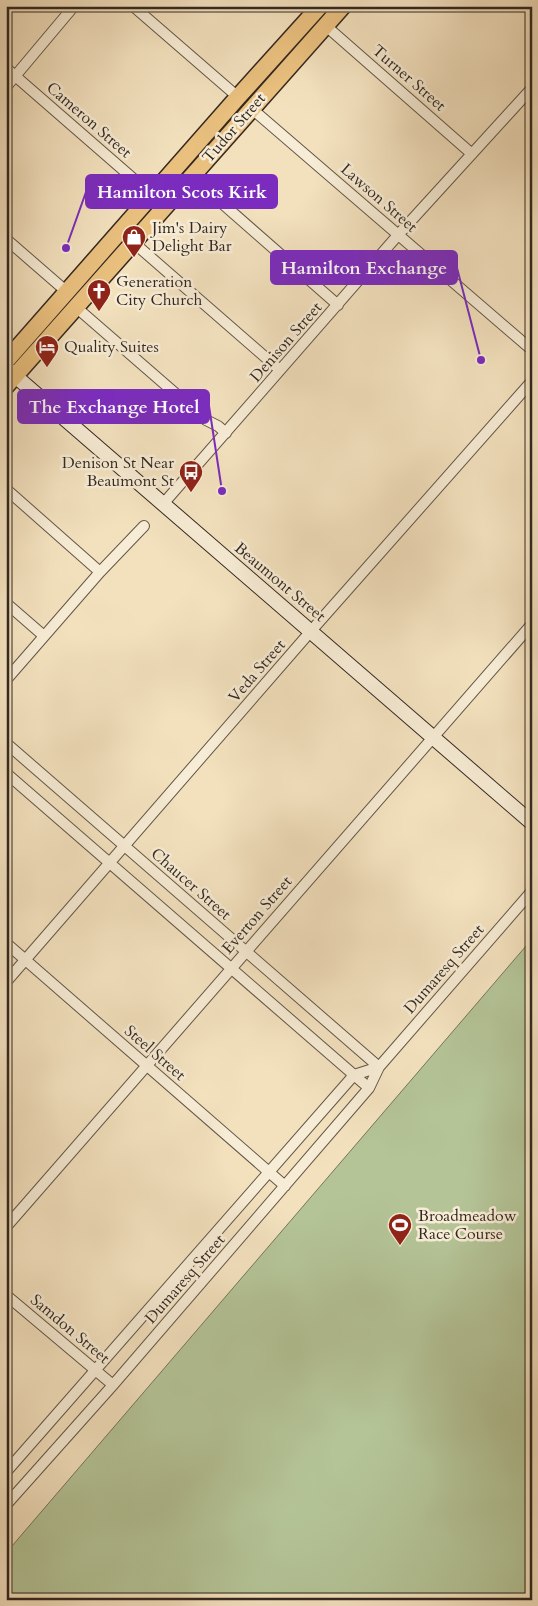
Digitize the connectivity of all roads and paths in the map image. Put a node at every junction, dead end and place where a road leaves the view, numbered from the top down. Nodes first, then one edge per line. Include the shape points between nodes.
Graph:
1 (74, 6) edge
2 (133, 6) edge
3 (320, 6) edge
4 (343, 6) edge
5 (326, 26) junction
6 (6, 68) edge
7 (16, 76) junction
8 (6, 87) edge
9 (532, 88) edge
10 (238, 97) junction
11 (251, 108) junction
12 (472, 154) junction
13 (192, 176) junction
14 (152, 195) junction
15 (398, 235) junction
16 (6, 240) edge
17 (132, 242) junction
18 (67, 292) junction
19 (338, 305) junction
20 (77, 308) junction
21 (532, 350) edge
22 (6, 362) edge
23 (280, 370) junction
24 (9, 377) edge
25 (532, 381) edge
26 (226, 433) junction
27 (6, 489) edge
28 (163, 504) junction
29 (144, 526) dead end
30 (100, 572) junction
31 (6, 603) edge
32 (532, 624) edge
33 (311, 631) junction
34 (44, 636) junction
35 (6, 680) edge
36 (433, 736) junction
37 (6, 743) edge
38 (6, 773) edge
39 (532, 823) edge
40 (124, 845) junction
41 (110, 862) junction
42 (532, 891) edge
43 (6, 943) edge
44 (246, 951) junction
45 (26, 960) junction
46 (232, 967) junction
47 (6, 982) edge
48 (146, 1066) junction
49 (379, 1067) junction
50 (354, 1075) junction
51 (369, 1088) junction
52 (270, 1172) junction
53 (285, 1186) junction
54 (6, 1227) edge
55 (6, 1295) edge
56 (95, 1370) junction
57 (113, 1385) junction
58 (6, 1472) edge
59 (6, 1505) edge

1 - 7 street
2 - 10 street
3 - 10 main road, Tudor Street
4 - 5 main road, Tudor Street
5 - 11 main road, Tudor Street
5 - 12 street, Turner Street
6 - 7 street, Cameron Street
7 - 8 street
7 - 14 street, Cameron Street
9 - 12 street, Denison Street
10 - 14 main road, Tudor Street
11 - 13 main road, Tudor Street
11 - 15 street, Lawson Street
12 - 15 street, Denison Street
13 - 17 main road, Tudor Street
13 - 19 street
14 - 18 main road, Tudor Street
15 - 19 street, Denison Street
15 - 21 street, Lawson Street
16 - 18 street
17 - 20 main road, Tudor Street
17 - 23 street
18 - 22 main road, Tudor Street
19 - 23 street, Denison Street
20 - 24 main road, Tudor Street
20 - 26 street via 206,420
23 - 26 street, Denison Street
24 - 28 street, Beaumont Street
25 - 33 street, Veda Street
26 - 28 street, Denison Street
27 - 30 street
28 - 33 street, Beaumont Street
29 - 30 street
30 - 34 street
31 - 34 street
32 - 36 street, Everton Street
33 - 36 street, Beaumont Street
33 - 40 street, Veda Street
34 - 35 street
36 - 39 street, Beaumont Street
36 - 44 street, Everton Street
37 - 40 street, Chaucer Street
38 - 41 street
40 - 41 street, Veda Street
40 - 44 street, Chaucer Street
41 - 45 street, Veda Street
41 - 46 street
42 - 49 street, Dumaresq Street
43 - 45 street, Steel Street
44 - 46 street, Everton Street
44 - 49 street, Chaucer Street
45 - 47 street, Veda Street
45 - 48 street, Steel Street
46 - 48 street, Everton Street
46 - 50 street
48 - 52 street, Steel Street
48 - 54 street, Everton Street
49 - 50 street
49 - 51 street, Dumaresq Street
50 - 51 street
50 - 52 street, Dumaresq Street
51 - 53 street, Dumaresq Street
52 - 53 street, Steel Street
52 - 56 street, Dumaresq Street
53 - 57 street, Dumaresq Street
55 - 56 street, Samdon Street
56 - 57 street, Samdon Street
56 - 58 street, Dumaresq Street
57 - 59 street, Dumaresq Street

